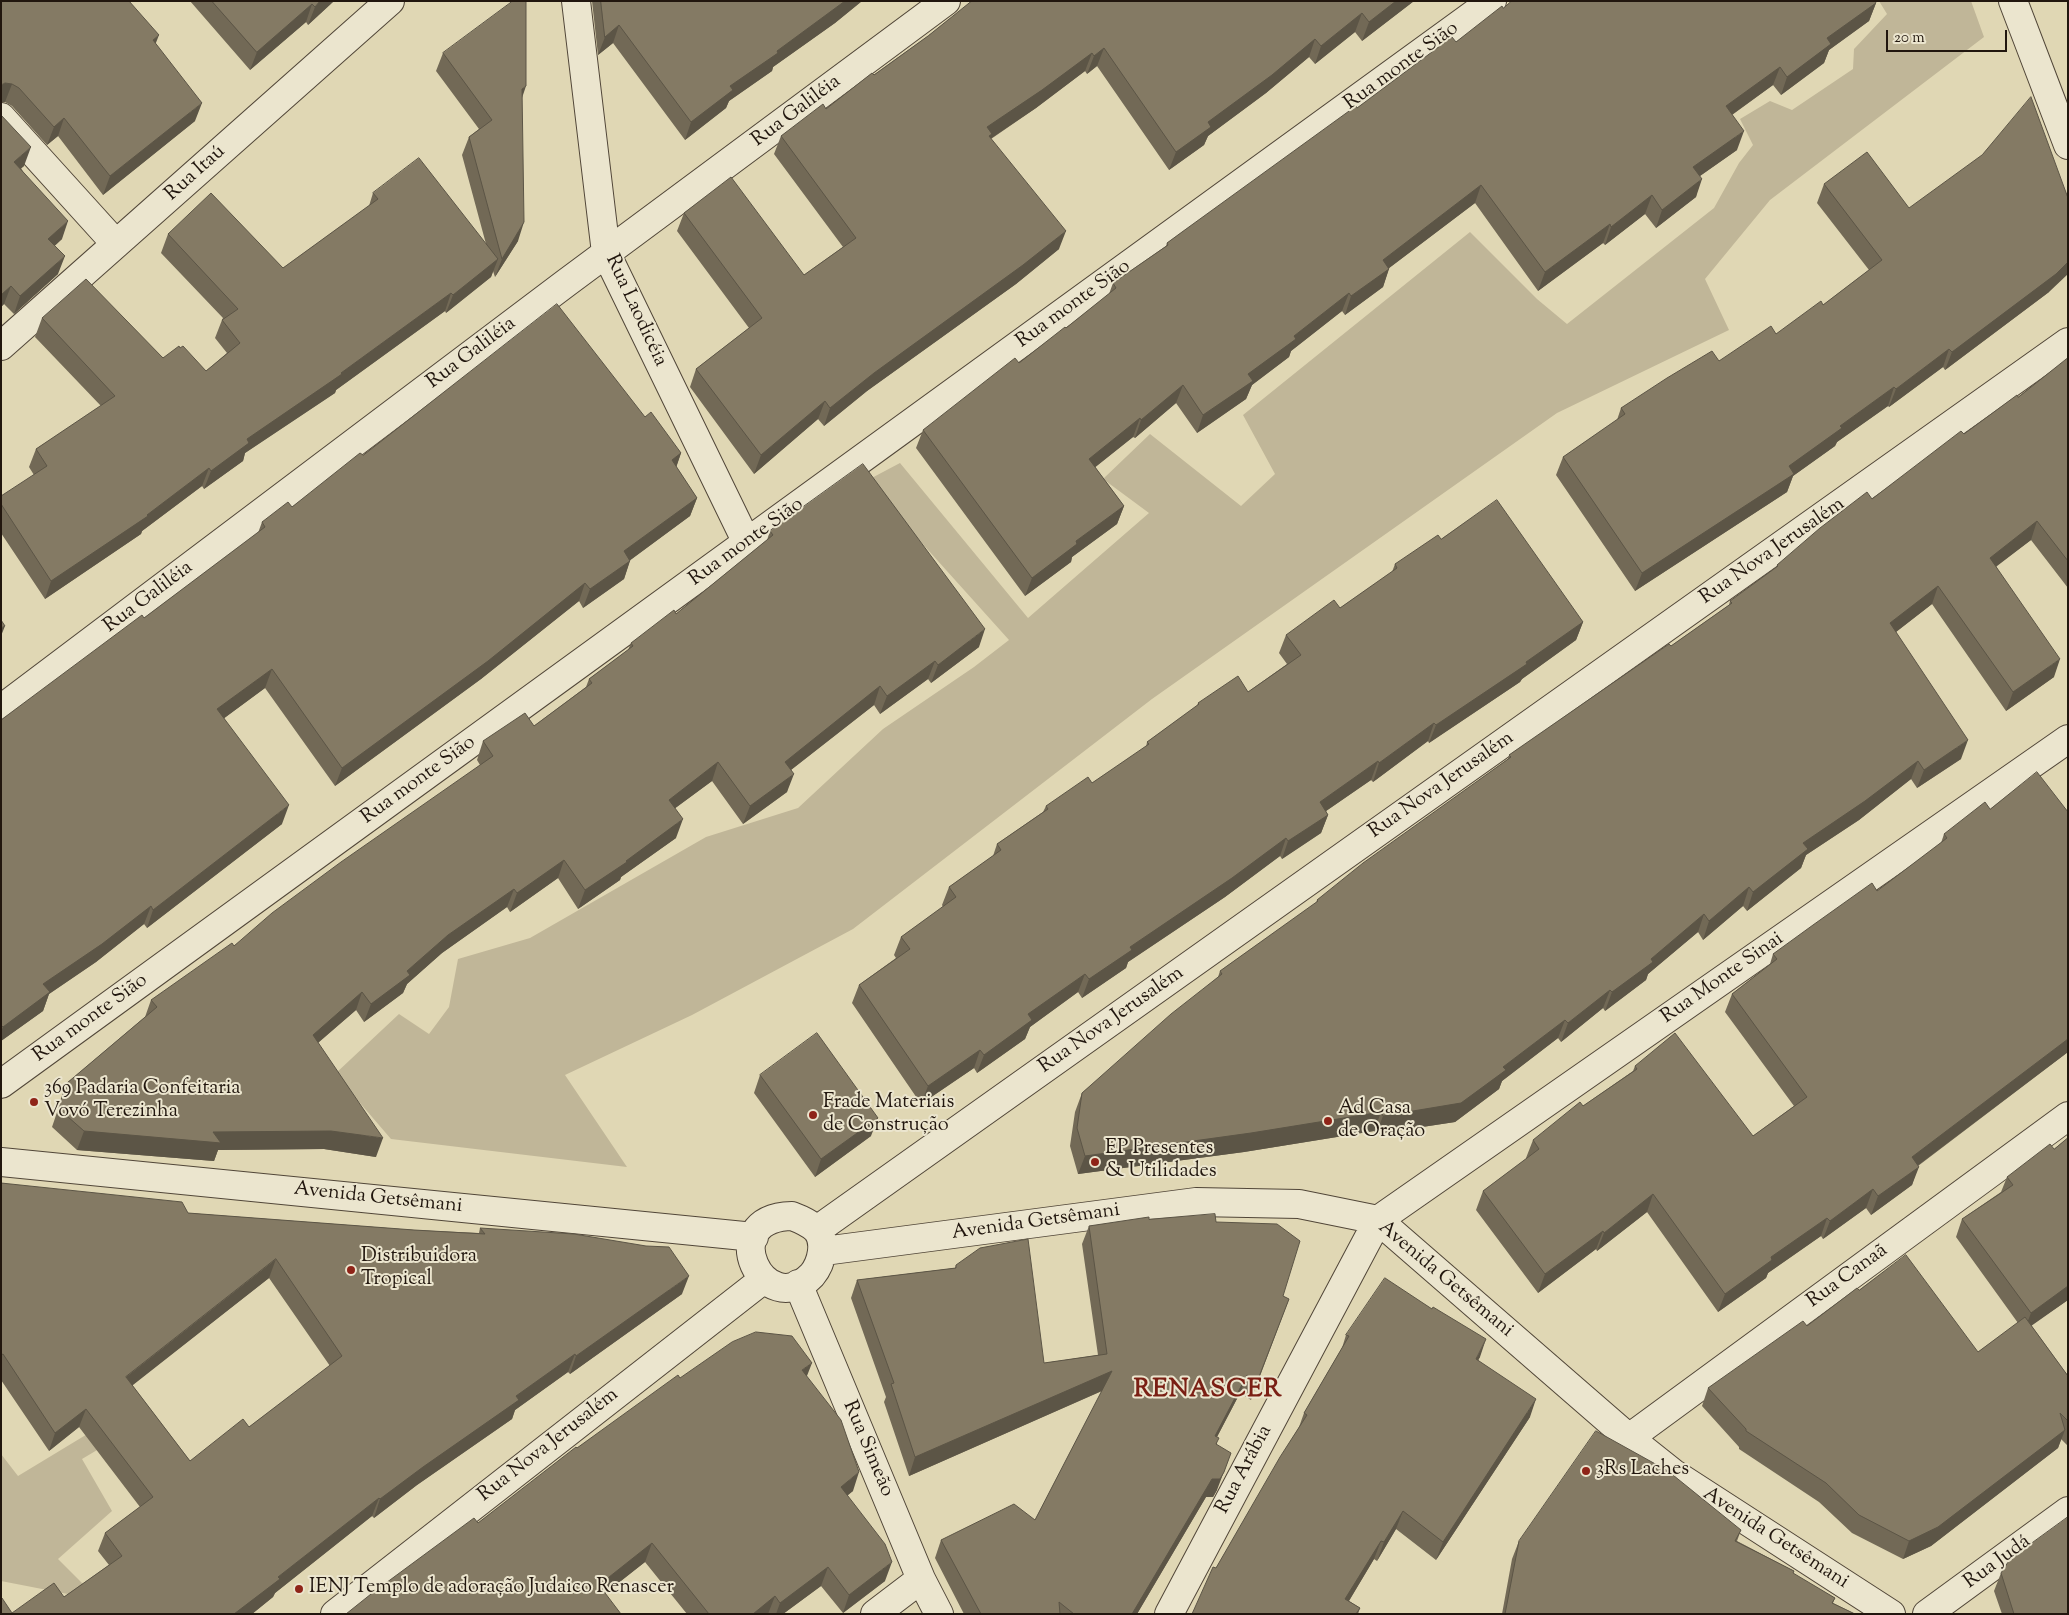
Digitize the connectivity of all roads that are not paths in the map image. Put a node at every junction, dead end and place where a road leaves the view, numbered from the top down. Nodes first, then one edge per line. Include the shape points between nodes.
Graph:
1 (390, 1) edge
2 (576, 1) edge
3 (946, 1) edge
4 (1492, 1) edge
5 (2013, 1) edge
6 (1, 117) edge
7 (2068, 145) edge
8 (116, 244) junction
9 (606, 253) junction
10 (2068, 342) edge
11 (1, 346) edge
12 (746, 543) junction
13 (1, 709) edge
14 (2068, 739) edge
15 (1, 1084) edge
16 (2068, 1116) edge
17 (1, 1162) edge
18 (1378, 1220) junction
19 (754, 1237) junction
20 (820, 1241) junction
21 (764, 1279) junction
22 (798, 1284) junction
23 (1629, 1438) junction
24 (2068, 1511) edge
25 (921, 1579) junction
26 (335, 1614) edge
27 (875, 1614) edge
28 (939, 1614) edge
29 (1169, 1614) edge
30 (1891, 1614) edge
31 (1927, 1614) edge

1 - 8 street, Rua Itaú
2 - 9 street, Rua Laodicéia
3 - 9 street, Rua Galiléia
4 - 12 street, Rua monte Sião
5 - 7 street
6 - 8 street
8 - 11 street, Rua Itaú
9 - 12 street, Rua Laodicéia
9 - 13 street, Rua Galiléia
10 - 20 street, Rua Nova Jerusalém
12 - 15 street, Rua monte Sião
14 - 18 street, Rua Monte Sinai
16 - 23 street, Rua Canaã
17 - 19 street, Avenida Getsêmani
18 - 20 street, Avenida Getsêmani via 1299,1204 1196,1202
18 - 23 street, Avenida Getsêmani
18 - 29 street, Rua Arábia
19 - 20 street via 765,1222 778,1216 792,1216 805,1221
19 - 21 street via 751,1259
20 - 22 street via 816,1270 806,1281
21 - 22 street via 780,1286
21 - 26 street, Rua Nova Jerusalém
22 - 25 street, Rua Simeão
23 - 30 street, Avenida Getsêmani via 1673,1473
24 - 31 street, Rua Judá
25 - 27 street
25 - 28 street, Rua Simeão

